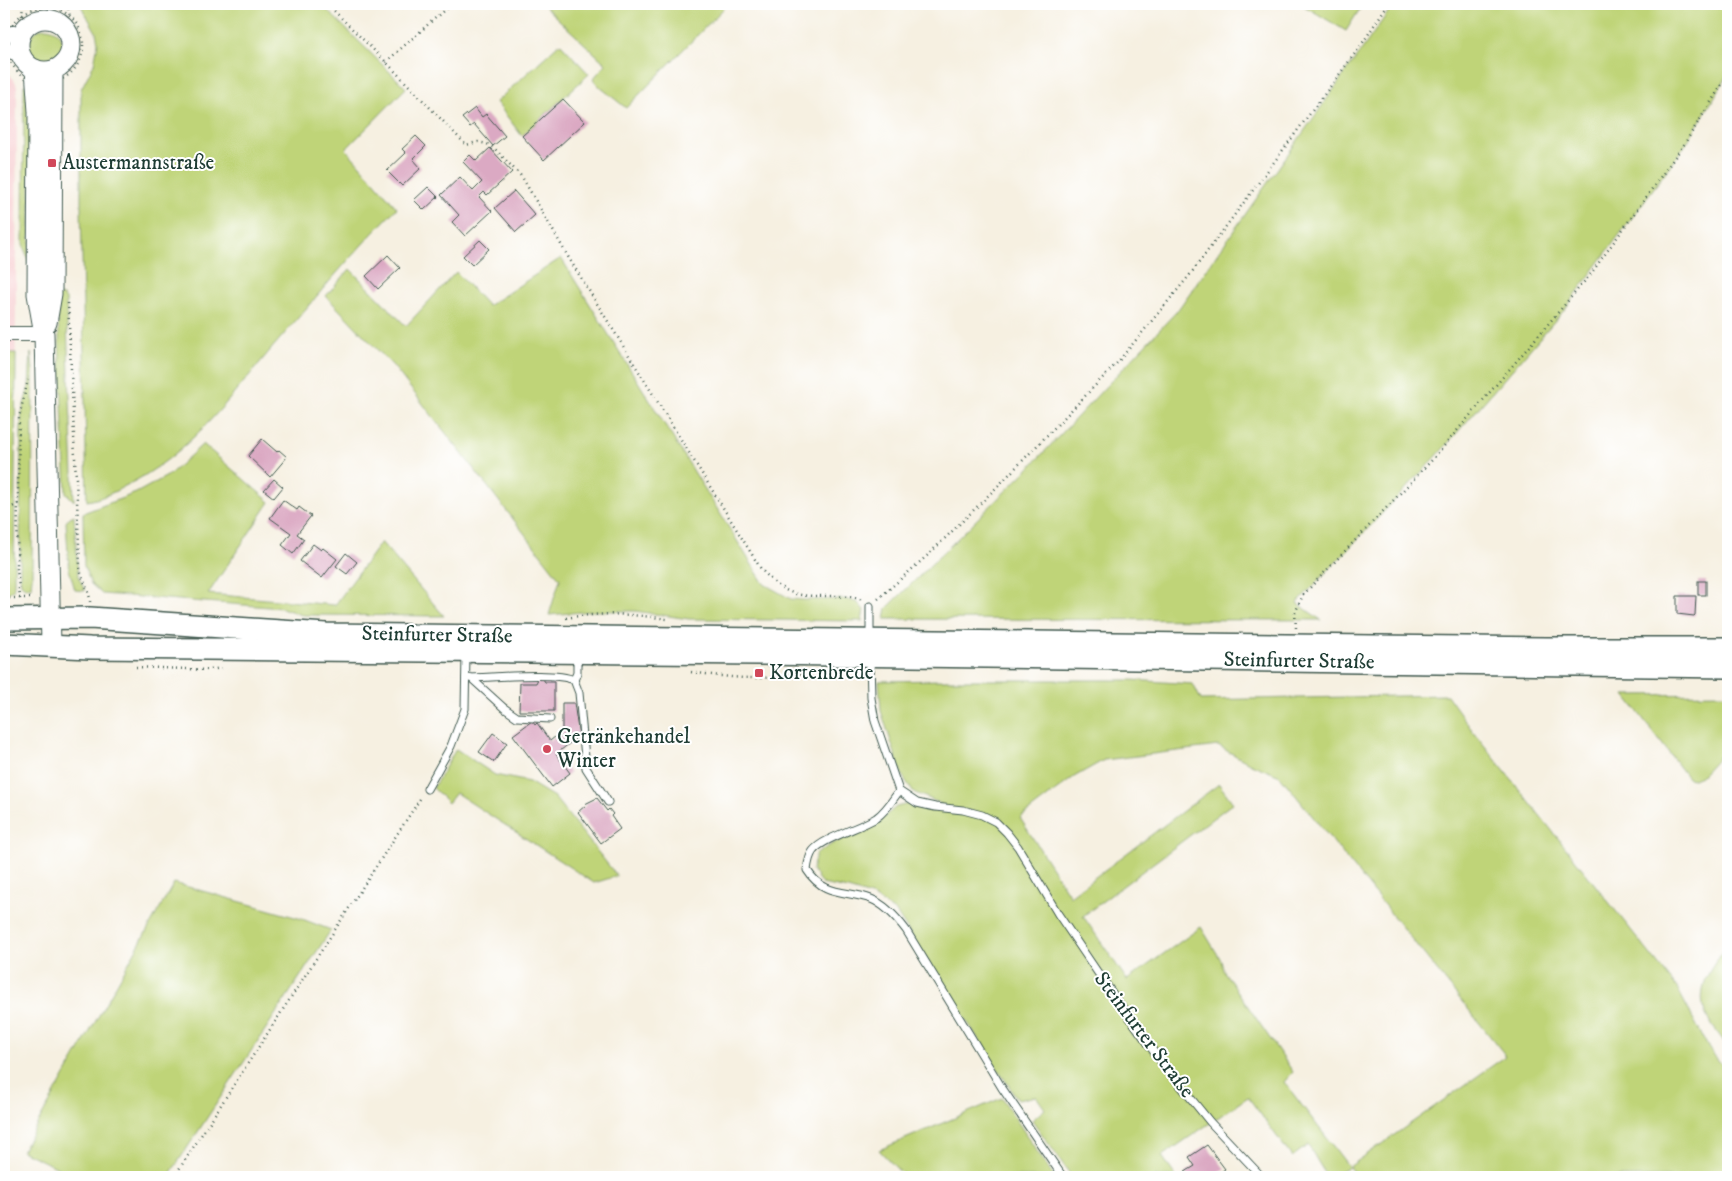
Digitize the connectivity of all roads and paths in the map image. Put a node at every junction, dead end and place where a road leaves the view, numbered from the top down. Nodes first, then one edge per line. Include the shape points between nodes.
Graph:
1 (327, 4) edge
2 (451, 4) edge
3 (1388, 4) edge
4 (38, 16) edge
5 (10, 51) edge
6 (386, 62) junction
7 (1728, 75) edge
8 (51, 77) junction
9 (68, 304) dead end
10 (4, 334) edge
11 (44, 334) junction
12 (28, 371) dead end
13 (18, 504) junction
14 (4, 511) edge
15 (20, 597) dead end
16 (90, 600) dead end
17 (870, 606) junction
18 (4, 619) edge
19 (51, 619) junction
20 (1296, 628) dead end
21 (4, 644) edge
22 (51, 646) junction
23 (870, 648) junction
24 (1728, 648) edge
25 (466, 651) junction
26 (577, 652) junction
27 (1728, 667) edge
28 (469, 678) junction
29 (574, 680) junction
30 (550, 719) dead end
31 (427, 789) joint
32 (899, 791) junction
33 (608, 802) dead end
34 (174, 1177) edge
35 (1062, 1177) edge
36 (1262, 1177) edge

1 - 6 path
2 - 6 path
3 - 17 path via 1362,44 1189,276 1117,363 928,555
4 - 5 main road via 19,45
4 - 5 path via 7,40
4 - 8 main road via 68,31 72,46 66,61
4 - 8 path via 80,28 84,48 78,65
5 - 8 main road
5 - 8 path via 11,62 25,78
6 - 17 path via 466,146 478,142 487,144 522,177 570,260 762,569 774,583 791,593 857,598
7 - 20 path via 1590,275 1432,460 1303,595 1295,613
8 - 11 main road via 38,112 37,294
9 - 16 path via 80,567
10 - 11 street
11 - 19 main road
12 - 13 path via 19,418
13 - 14 path
13 - 15 path
17 - 23 lane
18 - 19 main road, Steinfurter Straße
19 - 22 main road
19 - 23 main road, Steinfurter Straße via 90,618 326,634
21 - 22 main road, Steinfurter Straße
22 - 25 main road, Steinfurter Straße
23 - 24 main road, Steinfurter Straße
23 - 26 main road, Steinfurter Straße
23 - 27 main road, Steinfurter Straße
23 - 32 lane via 875,721
25 - 26 main road, Steinfurter Straße
25 - 28 lane, Steinfurter Straße
26 - 29 lane
28 - 29 lane via 548,676
28 - 30 lane via 517,717
28 - 31 lane, Steinfurter Straße via 465,709 451,746
29 - 33 lane via 579,692 586,768
31 - 34 path
32 - 35 lane via 877,817 813,850 807,870 820,886 872,900 894,914 1002,1088
32 - 36 lane, Steinfurter Straße via 917,803 982,815 1007,833 1058,914 1159,1059 1210,1122

